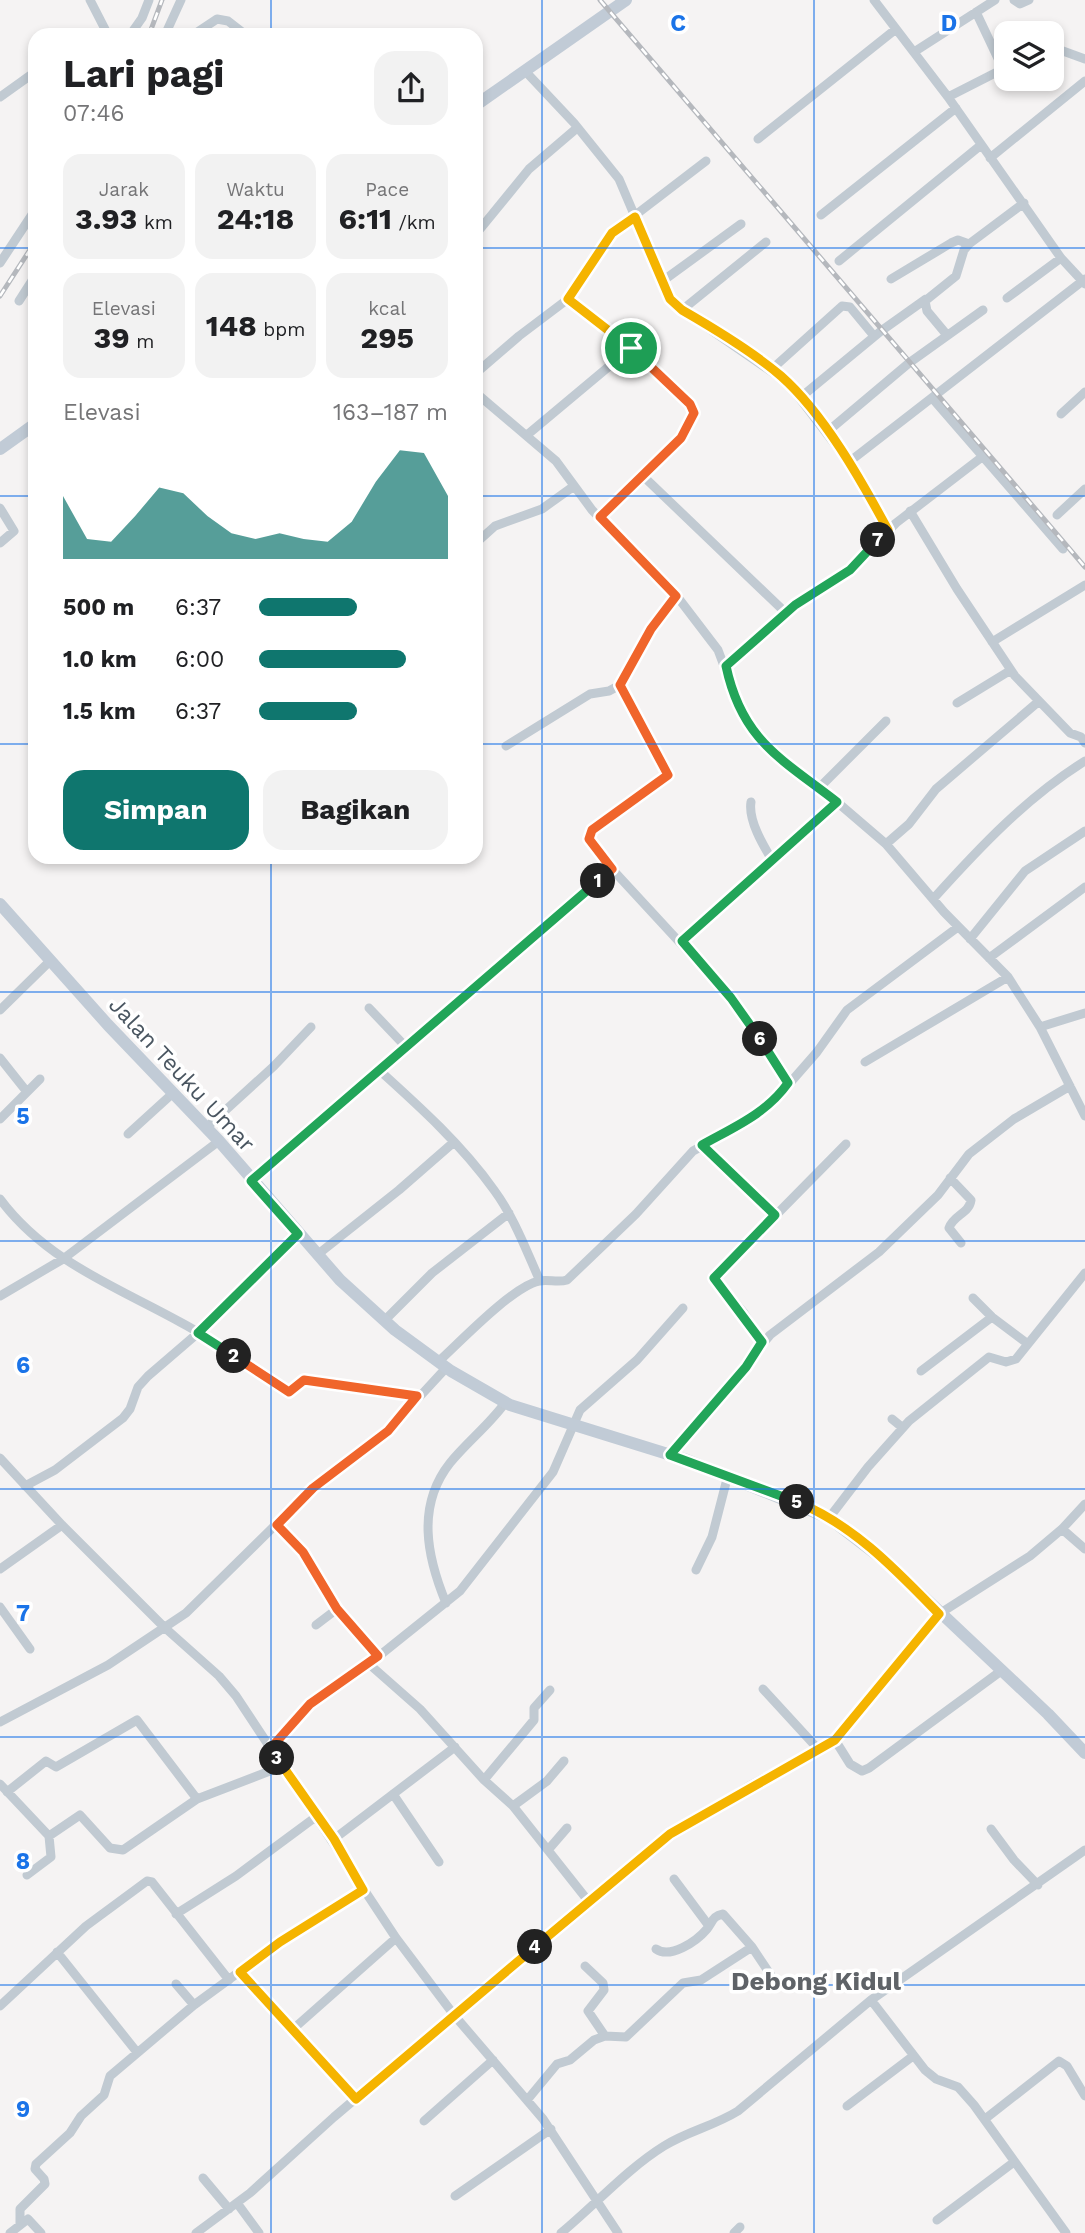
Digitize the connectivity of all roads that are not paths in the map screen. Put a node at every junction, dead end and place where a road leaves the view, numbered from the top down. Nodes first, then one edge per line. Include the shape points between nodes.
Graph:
1 (90, 0) edge
2 (149, 0) edge
3 (181, 0) edge
4 (626, 0) edge
5 (874, 0) edge
6 (995, 0) edge
7 (1014, 0) edge
8 (1029, 0) edge
9 (976, 12) junction
10 (104, 28) edge
11 (135, 28) edge
12 (168, 28) edge
13 (203, 28) edge
14 (238, 28) edge
15 (896, 29) junction
16 (1064, 51) edge
17 (914, 52) junction
18 (1085, 59) edge
19 (526, 72) junction
20 (28, 77) edge
21 (1085, 81) edge
22 (0, 97) edge
23 (948, 97) junction
24 (483, 100) edge
25 (956, 108) junction
26 (577, 128) junction
27 (758, 139) dead end
28 (981, 145) junction
29 (990, 158) junction
30 (706, 161) dead end
31 (1024, 203) junction
32 (821, 215) dead end
33 (635, 217) junction
34 (28, 221) edge
35 (483, 225) edge
36 (741, 225) dead end
37 (766, 242) dead end
38 (969, 244) junction
39 (1061, 258) junction
40 (839, 261) dead end
41 (0, 263) edge
42 (891, 279) dead end
43 (664, 280) junction
44 (1084, 282) edge
45 (28, 287) edge
46 (928, 297) junction
47 (1007, 298) dead end
48 (568, 299) junction
49 (19, 301) dead end
50 (682, 310) junction
51 (983, 310) dead end
52 (947, 335) junction
53 (874, 336) junction
54 (631, 348) junction
55 (483, 367) edge
56 (772, 369) junction
57 (1085, 392) edge
58 (800, 397) junction
59 (483, 399) edge
60 (933, 399) junction
61 (1061, 414) dead end
62 (28, 430) edge
63 (827, 432) junction
64 (527, 435) junction
65 (0, 449) edge
66 (982, 457) junction
67 (849, 462) junction
68 (643, 476) junction
69 (574, 485) junction
70 (1085, 489) edge
71 (0, 508) edge
72 (910, 511) junction
73 (1057, 515) dead end
74 (600, 517) junction
75 (888, 530) junction
76 (483, 537) edge
77 (0, 544) edge
78 (1063, 549) dead end
79 (1085, 585) edge
80 (676, 596) junction
81 (786, 613) junction
82 (992, 642) junction
83 (726, 666) junction
84 (1011, 670) junction
85 (620, 685) junction
86 (1038, 702) junction
87 (957, 704) dead end
88 (886, 721) dead end
89 (1085, 743) edge
90 (506, 746) dead end
91 (1085, 761) edge
92 (819, 788) junction
93 (751, 802) dead end
94 (837, 802) junction
95 (1085, 831) edge
96 (886, 844) junction
97 (772, 860) junction
98 (612, 869) junction
99 (1085, 887) edge
100 (934, 898) junction
101 (3, 913) edge
102 (958, 927) junction
103 (970, 939) junction
104 (682, 941) junction
105 (989, 958) junction
106 (50, 961) junction
107 (1007, 977) junction
108 (369, 1008) dead end
109 (0, 1010) edge
110 (1085, 1013) edge
111 (311, 1027) dead end
112 (1040, 1027) junction
113 (406, 1047) junction
114 (0, 1058) edge
115 (865, 1062) dead end
116 (379, 1070) junction
117 (40, 1079) dead end
118 (788, 1083) junction
119 (1070, 1087) junction
120 (27, 1092) junction
121 (172, 1094) junction
122 (1085, 1116) edge
123 (0, 1119) edge
124 (206, 1128) junction
125 (128, 1134) dead end
126 (219, 1141) junction
127 (454, 1142) junction
128 (846, 1144) dead end
129 (702, 1145) junction
130 (950, 1178) junction
131 (251, 1181) junction
132 (0, 1199) edge
133 (509, 1213) junction
134 (775, 1215) junction
135 (298, 1234) junction
136 (961, 1242) dead end
137 (317, 1255) junction
138 (63, 1259) junction
139 (1085, 1273) edge
140 (540, 1281) junction
141 (0, 1296) edge
142 (973, 1298) dead end
143 (683, 1308) dead end
144 (992, 1317) junction
145 (384, 1321) junction
146 (198, 1333) junction
147 (762, 1342) junction
148 (1028, 1343) junction
149 (443, 1365) junction
150 (921, 1370) dead end
151 (417, 1396) junction
152 (505, 1403) junction
153 (892, 1419) dead end
154 (574, 1426) junction
155 (903, 1428) junction
156 (670, 1455) junction
157 (0, 1458) edge
158 (728, 1475) junction
159 (25, 1486) junction
160 (1085, 1504) edge
161 (829, 1518) junction
162 (62, 1525) junction
163 (277, 1525) junction
164 (1062, 1530) junction
165 (1085, 1549) edge
166 (0, 1569) edge
167 (696, 1570) dead end
168 (446, 1603) junction
169 (0, 1608) edge
170 (337, 1609) junction
171 (939, 1614) junction
172 (316, 1625) dead end
173 (164, 1627) junction
174 (30, 1649) dead end
175 (378, 1656) junction
176 (369, 1664) junction
177 (1001, 1671) junction
178 (763, 1689) dead end
179 (550, 1690) dead end
180 (1, 1721) edge
181 (835, 1740) junction
182 (455, 1747) junction
183 (270, 1749) junction
184 (819, 1750) junction
185 (1085, 1753) edge
186 (564, 1761) dead end
187 (283, 1766) junction
188 (484, 1780) junction
189 (0, 1784) edge
190 (7, 1792) junction
191 (393, 1794) junction
192 (197, 1799) junction
193 (513, 1806) junction
194 (317, 1815) junction
195 (567, 1828) dead end
196 (991, 1829) dead end
197 (50, 1836) junction
198 (334, 1839) junction
199 (548, 1850) junction
200 (1085, 1850) edge
201 (439, 1862) dead end
202 (27, 1875) dead end
203 (674, 1878) dead end
204 (1038, 1885) junction
205 (363, 1890) junction
206 (589, 1902) junction
207 (176, 1914) junction
208 (709, 1926) junction
209 (396, 1937) junction
210 (752, 1947) junction
211 (656, 1949) dead end
212 (58, 1952) junction
213 (585, 1966) dead end
214 (240, 1972) junction
215 (229, 1980) junction
216 (176, 1984) dead end
217 (778, 1986) dead end
218 (872, 2000) junction
219 (194, 2005) junction
220 (0, 2006) edge
221 (454, 2015) junction
222 (292, 2029) junction
223 (605, 2036) junction
224 (136, 2051) junction
225 (914, 2056) junction
226 (493, 2060) junction
227 (1085, 2096) edge
228 (356, 2099) junction
229 (528, 2099) junction
230 (847, 2106) dead end
231 (985, 2119) junction
232 (424, 2121) dead end
233 (551, 2129) junction
234 (1014, 2162) junction
235 (202, 2178) dead end
236 (455, 2196) dead end
237 (598, 2202) junction
238 (233, 2206) junction
239 (937, 2220) dead end
240 (20, 2224) junction
241 (10, 2233) edge
242 (41, 2233) edge
243 (196, 2233) edge
244 (259, 2233) edge
245 (561, 2233) edge
246 (618, 2233) edge
247 (1066, 2233) edge

1 - 10 street
2 - 11 street
3 - 12 street
4 - 19 main road
5 - 15 street
6 - 9 street
7 - 8 street via 1020,4
9 - 17 street
9 - 23 street via 1003,69
13 - 14 street via 218,19
15 - 17 street
15 - 27 street
16 - 18 street
17 - 23 street
19 - 24 main road
19 - 26 street
20 - 22 street
21 - 29 street
23 - 25 street
25 - 28 street
25 - 32 street
26 - 33 street via 619,178
26 - 35 street via 529,169
28 - 29 street
28 - 40 street
29 - 31 street
30 - 33 street
31 - 38 street
31 - 39 street
33 - 43 street
33 - 48 street via 612,233
34 - 41 street
36 - 43 street
37 - 50 street
38 - 42 street via 951,243
38 - 46 street via 956,276
39 - 44 street
39 - 47 street
43 - 50 street via 670,299
44 - 60 street
45 - 49 street
46 - 52 street via 928,311
46 - 53 street
48 - 54 street
48 - 55 street
50 - 56 street
51 - 52 street
52 - 63 street
53 - 56 street via 850,307 842,306
53 - 58 street
54 - 64 street
54 - 68 street via 694,413 681,438
56 - 58 street
57 - 61 street
58 - 63 street
59 - 64 street
60 - 66 street
60 - 67 street
62 - 65 main road
63 - 67 street
64 - 69 street
66 - 72 street
66 - 78 street
67 - 75 street
68 - 74 street
68 - 81 street
69 - 74 street
69 - 76 street via 542,509 495,526
70 - 73 street
71 - 77 street via 14,531
72 - 75 street
72 - 82 street
74 - 80 street
75 - 81 street via 850,570
79 - 82 street
80 - 83 street via 709,636
80 - 85 street
81 - 83 street
82 - 84 street
83 - 92 street via 756,735 772,754
84 - 86 street
84 - 87 street
85 - 90 street via 590,694
85 - 98 street via 668,775 592,830 589,839
86 - 89 street
86 - 96 street via 936,789 909,824
88 - 92 street
91 - 100 street via 1022,806
92 - 94 street
93 - 97 street
94 - 96 street
94 - 97 street
95 - 103 street via 1025,871
96 - 100 street
97 - 104 street
98 - 104 street
98 - 113 street
99 - 105 street
100 - 102 street
101 - 106 main road, Jalan Teuku Umar
102 - 103 street
102 - 118 street via 847,1010
103 - 105 street
104 - 118 street via 746,1018
105 - 107 street
106 - 109 street
106 - 121 main road, Jalan Teuku Umar
107 - 112 street
107 - 115 street
108 - 113 street
110 - 112 street
111 - 124 street
112 - 119 street
113 - 116 street
114 - 120 street
116 - 127 street
116 - 131 street
117 - 120 street
118 - 129 street via 748,1121
119 - 122 street
119 - 130 street via 1014,1119 969,1154
120 - 123 street
121 - 124 main road, Jalan Teuku Umar
121 - 125 street
124 - 126 main road, Jalan Teuku Umar
126 - 131 main road, Jalan Teuku Umar
126 - 138 street
127 - 133 street
127 - 137 street
128 - 134 street
129 - 134 street
129 - 140 street via 567,1280
130 - 136 street via 971,1200 970,1207 952,1220 949,1228
130 - 147 street via 879,1252
131 - 135 main road, Jalan Teuku Umar
132 - 138 street
133 - 140 street
133 - 145 street via 432,1273
134 - 147 street via 714,1278
135 - 137 main road, Jalan Teuku Umar
135 - 146 street
137 - 145 main road, Jalan Teuku Umar
138 - 141 street
138 - 146 street
139 - 148 street
140 - 149 street via 504,1303
142 - 144 street
143 - 154 street via 637,1360 585,1404
144 - 148 street
144 - 150 street
145 - 149 main road, Jalan Teuku Umar
146 - 151 street via 289,1392 304,1380
146 - 159 street via 138,1387 130,1409 116,1424 55,1470
147 - 156 street
148 - 155 street via 1012,1362 989,1357
149 - 151 street
149 - 152 main road, Jalan Teuku Umar
151 - 163 street via 388,1431 313,1488
152 - 154 main road, Jalan Teuku Umar
152 - 168 street via 451,1462 431,1500 431,1567
153 - 155 street
154 - 156 main road, Jalan Teuku Umar
154 - 168 street via 539,1493
155 - 161 street
156 - 158 main road, Jalan Teuku Umar
157 - 159 street
158 - 161 main road, Jalan Teuku Umar
158 - 167 street via 712,1538
159 - 162 street
160 - 164 street
161 - 171 main road, Jalan Teuku Umar via 881,1557
162 - 166 street
162 - 173 street
163 - 170 street via 303,1552
163 - 173 street via 216,1587
164 - 165 street
164 - 171 street
168 - 175 street
169 - 174 street
170 - 172 street
170 - 175 street
171 - 177 main road, Jalan Teuku Umar
171 - 181 street
173 - 180 street via 108,1665
173 - 183 street via 219,1676
175 - 176 street
176 - 182 street
176 - 183 street via 310,1704
177 - 181 street via 862,1771 850,1764
177 - 185 main road, Jalan Teuku Umar
178 - 184 street
179 - 188 street via 534,1708 532,1722
181 - 184 street
182 - 188 street
182 - 191 street
183 - 187 street
184 - 206 street via 670,1834
186 - 193 street via 547,1781
187 - 192 street
187 - 194 street
188 - 193 street
189 - 190 street
190 - 192 street via 46,1761 56,1767 137,1720
190 - 197 street
191 - 198 street
191 - 201 street
192 - 197 street via 123,1850 110,1848 80,1815
193 - 199 street
194 - 198 street
194 - 207 street
195 - 199 street
196 - 204 street
197 - 202 street via 51,1857
198 - 205 street
199 - 206 street
200 - 204 street
203 - 208 street
204 - 218 street
205 - 209 street
205 - 214 street
206 - 221 street
207 - 212 street via 147,1881
207 - 215 street
208 - 210 street via 723,1914
208 - 211 street via 675,1952
209 - 221 street
209 - 222 street
210 - 217 street
210 - 223 street via 701,1980 683,1983 626,2037
212 - 220 street
212 - 224 street
213 - 223 street via 603,1983 604,1990 588,2011
214 - 215 street
214 - 222 street
215 - 219 street
216 - 219 street
218 - 225 street
218 - 237 street via 738,2111 666,2144
219 - 224 street
221 - 226 street
221 - 228 street
222 - 228 street
223 - 229 street via 557,2064
224 - 240 street via 108,2078 104,2095 36,2164 45,2184 20,2209
225 - 230 street
225 - 231 street via 930,2075 958,2087
226 - 229 street
226 - 232 street
227 - 231 street via 1067,2066 1059,2062
228 - 238 street
229 - 233 street
231 - 234 street
233 - 236 street
233 - 237 street
234 - 239 street
234 - 247 street
235 - 238 street
237 - 245 street
237 - 246 street
238 - 243 street
238 - 244 street
240 - 241 street
240 - 242 street via 28,2219

